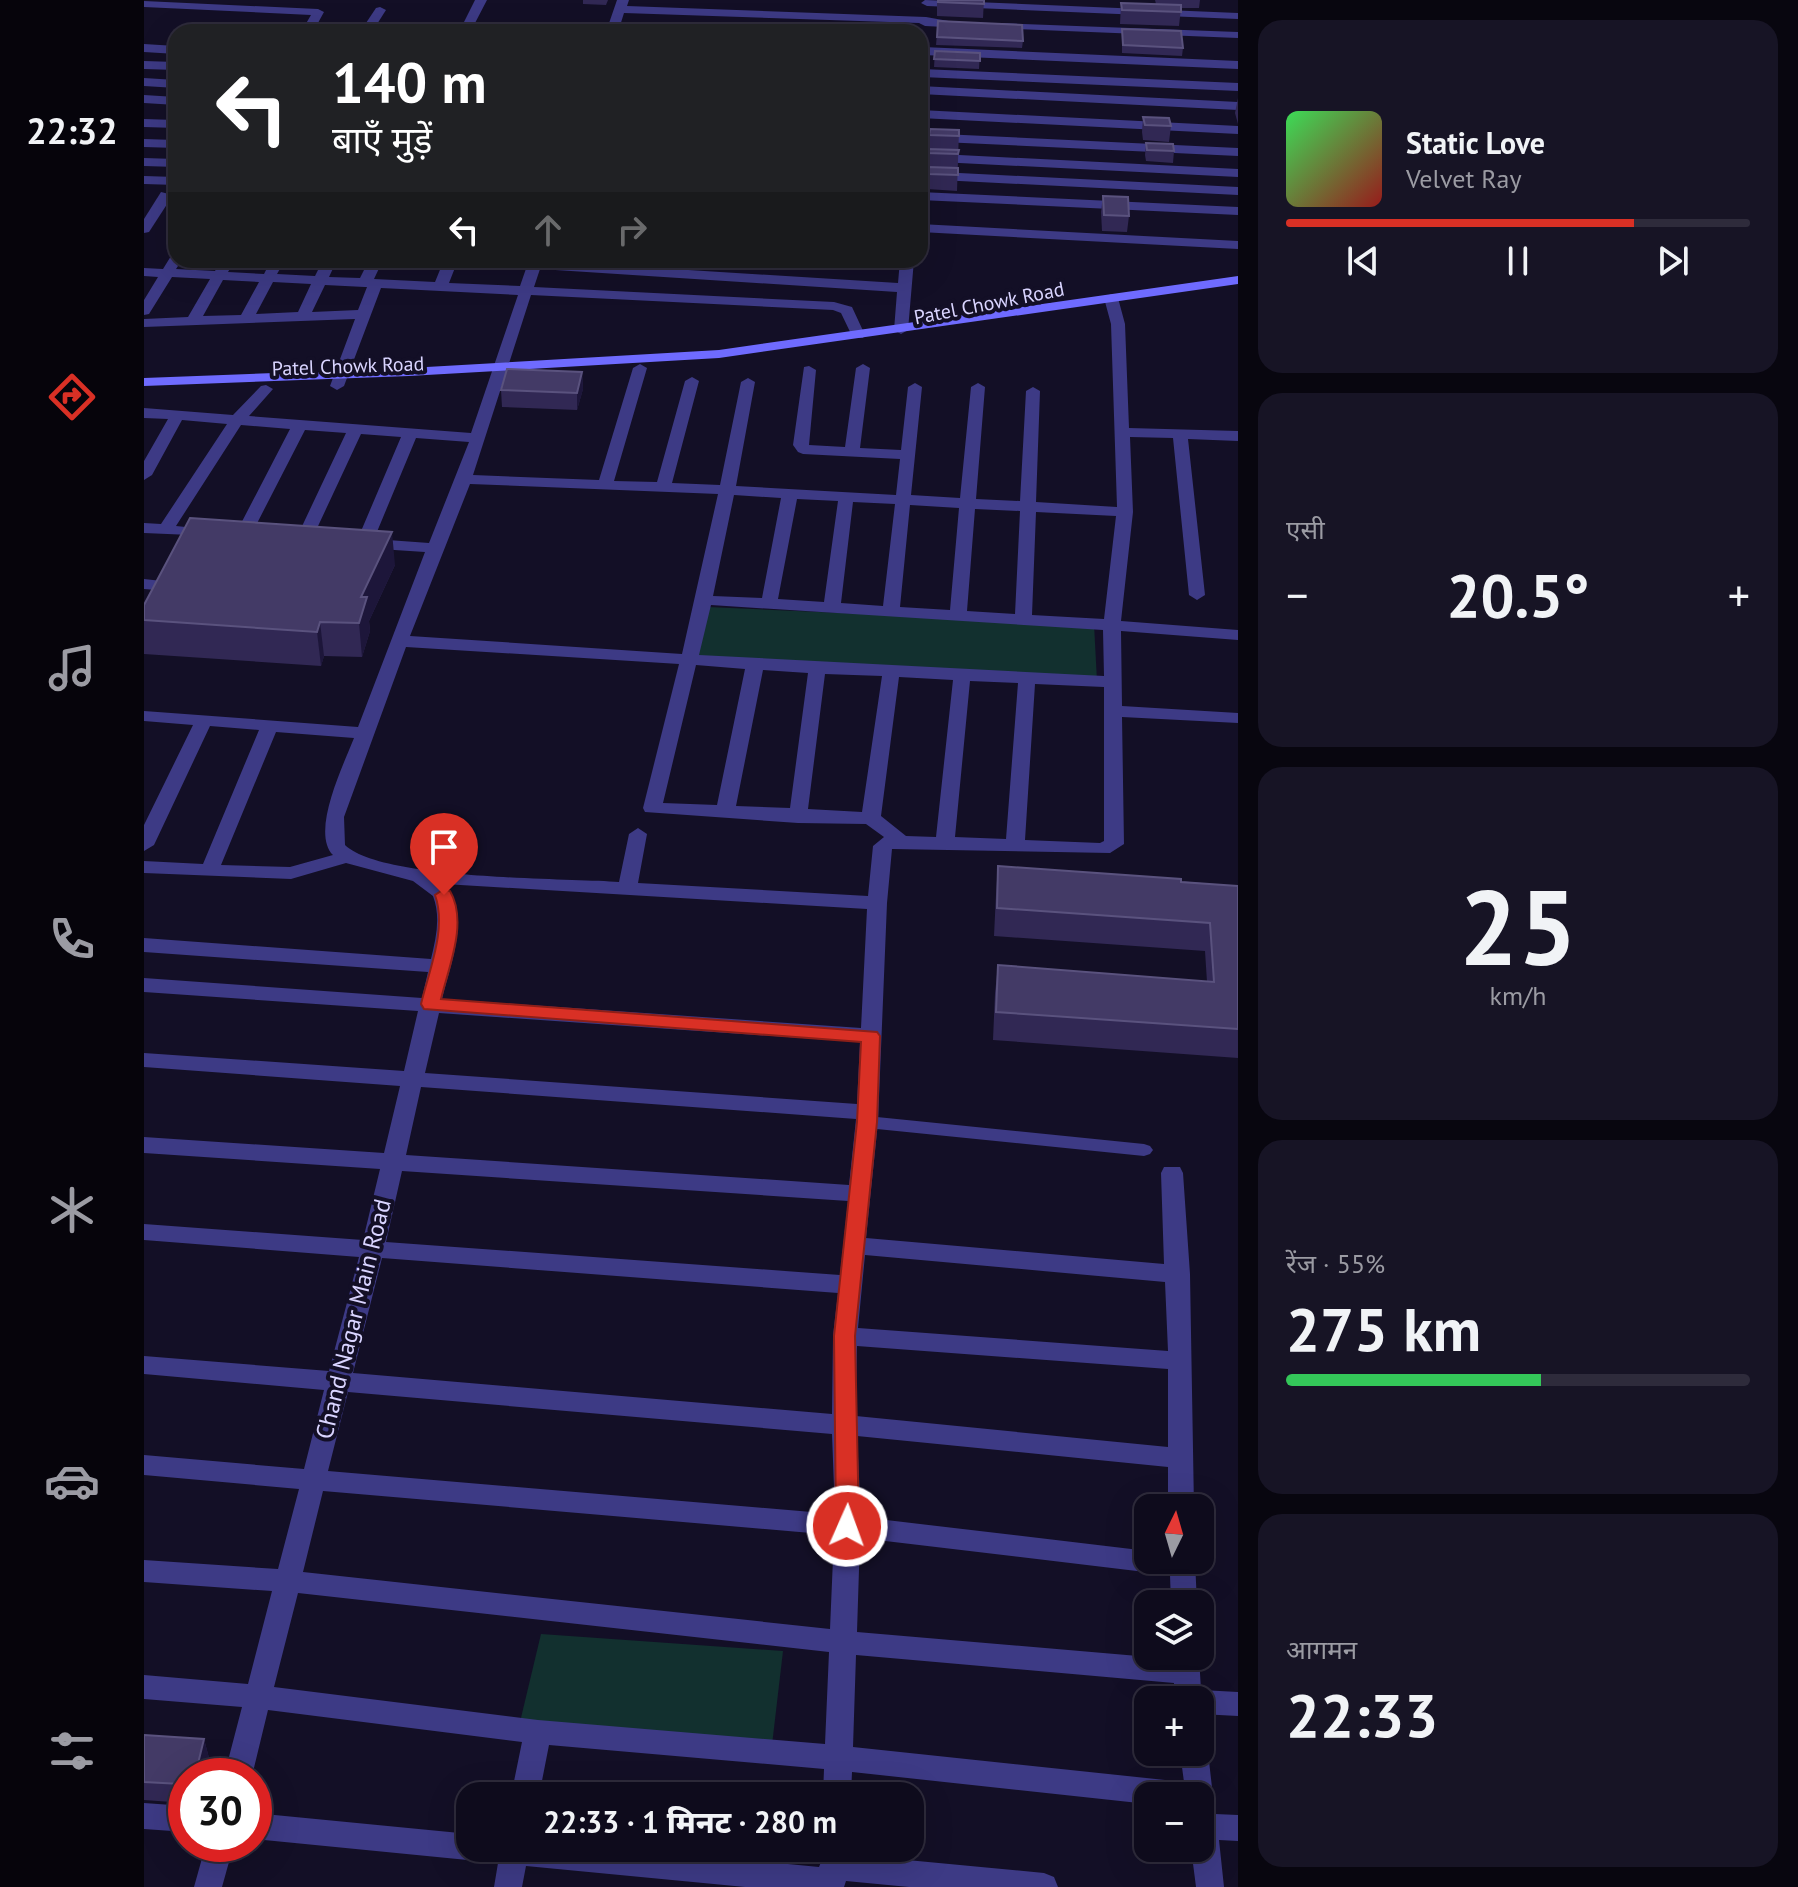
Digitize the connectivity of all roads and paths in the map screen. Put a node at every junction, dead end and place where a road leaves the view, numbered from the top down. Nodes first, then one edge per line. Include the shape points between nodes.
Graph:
1 (481, 0) edge
2 (808, 0) edge
3 (910, 0) edge
4 (927, 1) edge
5 (144, 4) edge
6 (622, 5) edge
7 (380, 10) dead end
8 (805, 16) junction
9 (1238, 16) edge
10 (925, 21) junction
11 (311, 24) edge
12 (371, 24) edge
13 (469, 24) edge
14 (615, 24) edge
15 (925, 24) edge
16 (1238, 35) edge
17 (144, 48) edge
18 (168, 50) edge
19 (928, 62) edge
20 (928, 63) edge
21 (144, 65) edge
22 (1238, 65) edge
23 (168, 66) edge
24 (144, 82) edge
25 (1127, 83) junction
26 (168, 84) edge
27 (1238, 87) edge
28 (928, 90) edge
29 (144, 99) edge
30 (168, 100) edge
31 (1128, 101) junction
32 (1238, 106) edge
33 (928, 114) edge
34 (144, 123) edge
35 (168, 124) edge
36 (1130, 125) junction
37 (1238, 130) edge
38 (928, 137) edge
39 (144, 143) edge
40 (168, 144) edge
41 (1133, 147) junction
42 (1238, 152) edge
43 (928, 157) edge
44 (144, 162) edge
45 (168, 163) edge
46 (1135, 167) junction
47 (1238, 173) edge
48 (928, 175) edge
49 (144, 180) edge
50 (168, 181) edge
51 (1137, 186) junction
52 (1238, 191) edge
53 (144, 194) edge
54 (168, 195) edge
55 (928, 197) edge
56 (168, 199) edge
57 (1238, 211) edge
58 (1140, 223) junction
59 (928, 228) edge
60 (144, 229) edge
61 (1238, 245) edge
62 (171, 268) edge
63 (224, 268) edge
64 (274, 268) edge
65 (327, 268) edge
66 (374, 268) edge
67 (448, 268) edge
68 (533, 268) edge
69 (620, 268) edge
70 (906, 268) edge
71 (144, 272) edge
72 (168, 273) junction
73 (219, 276) junction
74 (269, 279) junction
75 (1238, 280) edge
76 (321, 281) junction
77 (370, 284) junction
78 (440, 287) junction
79 (904, 288) junction
80 (525, 292) junction
81 (1111, 298) junction
82 (1087, 301) junction
83 (144, 311) edge
84 (363, 314) junction
85 (303, 316) junction
86 (246, 319) junction
87 (193, 321) junction
88 (144, 323) edge
89 (901, 330) junction
90 (858, 335) junction
91 (640, 368) junction
92 (863, 368) dead end
93 (809, 370) dead end
94 (499, 374) junction
95 (338, 381) junction
96 (692, 381) dead end
97 (144, 382) edge
98 (748, 382) dead end
99 (915, 387) dead end
100 (978, 387) dead end
101 (266, 389) junction
102 (1033, 391) dead end
103 (144, 394) edge
104 (144, 413) edge
105 (177, 416) junction
106 (236, 421) junction
107 (299, 426) junction
108 (355, 430) junction
109 (1121, 432) junction
110 (410, 434) junction
111 (1180, 434) junction
112 (1238, 436) edge
113 (477, 438) junction
114 (852, 452) junction
115 (909, 455) junction
116 (144, 475) edge
117 (464, 479) junction
118 (605, 486) junction
119 (663, 488) junction
120 (727, 490) junction
121 (790, 494) junction
122 (846, 497) junction
123 (905, 501) junction
124 (970, 504) junction
125 (1029, 508) junction
126 (1125, 512) junction
127 (144, 528) edge
128 (165, 530) junction
129 (304, 539) edge
130 (435, 548) junction
131 (154, 580) edge
132 (1197, 595) dead end
133 (704, 600) junction
134 (769, 604) junction
135 (144, 605) edge
136 (832, 608) junction
137 (891, 611) junction
138 (958, 615) junction
139 (1023, 619) junction
140 (1112, 625) junction
141 (1238, 635) edge
142 (400, 641) junction
143 (687, 660) junction
144 (755, 664) junction
145 (817, 668) junction
146 (891, 672) junction
147 (962, 675) junction
148 (1027, 678) junction
149 (1113, 682) junction
150 (1114, 711) junction
151 (144, 716) edge
152 (1238, 718) edge
153 (204, 721) junction
154 (269, 727) junction
155 (366, 733) junction
156 (725, 813) junction
157 (798, 817) junction
158 (871, 818) junction
159 (638, 834) dead end
160 (901, 841) junction
161 (945, 843) junction
162 (144, 845) edge
163 (1015, 846) junction
164 (346, 857) junction
165 (144, 867) edge
166 (209, 872) junction
167 (416, 876) junction
168 (627, 888) junction
169 (877, 903) junction
170 (144, 945) edge
171 (440, 966) junction
172 (144, 985) edge
173 (431, 1004) junction
174 (870, 1036) junction
175 (144, 1060) edge
176 (413, 1078) junction
177 (867, 1117) junction
178 (144, 1145) edge
179 (1144, 1150) dead end
180 (393, 1161) junction
181 (1172, 1173) dead end
182 (860, 1194) junction
183 (144, 1232) edge
184 (854, 1245) junction
185 (372, 1251) junction
186 (1178, 1274) junction
187 (850, 1285) junction
188 (845, 1336) junction
189 (1180, 1361) junction
190 (144, 1365) edge
191 (338, 1380) junction
192 (844, 1425) junction
193 (1179, 1458) junction
194 (144, 1465) edge
195 (312, 1480) junction
196 (1180, 1494) edge
197 (847, 1526) junction
198 (1134, 1558) edge
199 (144, 1571) edge
200 (289, 1581) junction
201 (844, 1642) junction
202 (1134, 1661) edge
203 (144, 1687) edge
204 (259, 1697) junction
205 (1214, 1703) edge
206 (1238, 1704) edge
207 (538, 1732) junction
208 (243, 1758) edge
209 (839, 1758) junction
210 (528, 1782) edge
211 (838, 1782) edge
212 (1134, 1790) edge
213 (144, 1816) edge
214 (168, 1818) edge
215 (1214, 1819) edge
216 (272, 1828) edge
217 (1238, 1828) edge
218 (456, 1845) edge
219 (215, 1862) edge
220 (513, 1862) edge
221 (696, 1862) edge
222 (1207, 1862) edge
223 (832, 1871) edge
224 (208, 1887) edge
225 (508, 1887) edge
226 (1044, 1887) edge
227 (1210, 1887) edge

1 - 13 street
2 - 8 street
3 - 4 street
4 - 9 street
4 - 10 street
5 - 11 street via 318,12
6 - 8 street
6 - 14 street
7 - 12 street
8 - 10 street
10 - 15 street
10 - 16 street
17 - 18 street
19 - 22 street
20 - 25 street
21 - 23 street
24 - 26 street
25 - 27 street
25 - 31 street
28 - 31 street
29 - 30 street
31 - 32 street
31 - 36 street
33 - 36 street
34 - 35 street
36 - 37 street
36 - 41 street
38 - 41 street
39 - 40 street
41 - 42 street
41 - 46 street
43 - 46 street
44 - 45 street
46 - 47 street
46 - 51 street
48 - 51 street
49 - 50 street
51 - 52 street
51 - 58 street
53 - 54 street
55 - 58 street
56 - 60 street
57 - 58 street
58 - 59 street
58 - 61 street
62 - 72 street
63 - 73 street
64 - 74 street
65 - 76 street
66 - 77 street
67 - 78 street
68 - 80 street
69 - 79 street
70 - 79 street
71 - 72 street
72 - 73 street
72 - 83 street
73 - 74 street
73 - 87 street
74 - 76 street
74 - 86 street
75 - 81 street
76 - 77 street
76 - 85 street
77 - 78 street
77 - 84 street
78 - 80 street
79 - 89 street
80 - 90 street via 834,306 847,310
80 - 94 street
81 - 82 street
81 - 109 street via 1118,324
82 - 89 street, Patel Chowk Road
82 - 91 street, Patel Chowk Road via 1065,312 901,340
84 - 85 street
84 - 95 street
85 - 86 street
86 - 87 street
87 - 88 street
89 - 90 street, Patel Chowk Road
90 - 94 street, Patel Chowk Road
91 - 94 street, Patel Chowk Road
91 - 118 street
92 - 114 street
93 - 114 street via 801,445
94 - 95 street, Patel Chowk Road
94 - 113 street
95 - 97 street, Patel Chowk Road
95 - 101 street, Patel Chowk Road
96 - 119 street
98 - 120 street
99 - 115 street
100 - 124 street
101 - 103 street, Patel Chowk Road
101 - 106 street
102 - 125 street
104 - 105 street
105 - 106 street
105 - 116 street
106 - 107 street
106 - 128 street
107 - 108 street
107 - 128 street via 251,536 183,538
108 - 110 street
108 - 129 street
109 - 111 street
109 - 126 street
110 - 113 street
110 - 130 street via 357,543
111 - 112 street
111 - 132 street
113 - 117 street
114 - 115 street
115 - 123 street
117 - 118 street
117 - 130 street
118 - 119 street
119 - 120 street
120 - 121 street
120 - 133 street
121 - 122 street
121 - 134 street
122 - 123 street
122 - 136 street
123 - 124 street
123 - 137 street
124 - 125 street
124 - 138 street
125 - 126 street
125 - 139 street
126 - 140 street
127 - 128 street
130 - 142 street
131 - 135 street
133 - 134 street
133 - 143 street
134 - 136 street
136 - 137 street
137 - 138 street
138 - 139 street
139 - 140 street
140 - 141 street
140 - 149 street
142 - 143 street
142 - 155 street
143 - 144 street
143 - 156 street via 652,808
144 - 145 street
144 - 156 street
145 - 146 street
145 - 157 street
146 - 147 street
146 - 158 street
147 - 148 street
147 - 161 street
148 - 149 street
148 - 163 street
149 - 150 street
150 - 152 street
150 - 163 street via 1116,839 1110,848
151 - 153 street
153 - 154 street
153 - 162 street
154 - 155 street
154 - 166 street
155 - 164 street via 333,831 335,846
156 - 157 street
157 - 158 street
158 - 160 street
159 - 168 street
160 - 161 street
160 - 169 street via 883,846
161 - 163 street
164 - 166 street via 291,873
164 - 167 street
165 - 166 street
167 - 168 street
167 - 171 street, Chand Nagar Main Road via 437,886 448,907
168 - 169 street
169 - 174 street
170 - 171 street
171 - 173 street, Chand Nagar Main Road
172 - 173 street
173 - 174 street
173 - 176 street, Chand Nagar Main Road
174 - 177 street
175 - 176 street
176 - 177 street
176 - 180 street, Chand Nagar Main Road
177 - 179 lane
177 - 182 street
178 - 180 street
180 - 182 street
180 - 185 street, Chand Nagar Main Road
181 - 186 street
182 - 184 street
183 - 185 street
184 - 186 street
184 - 187 street
185 - 187 street
185 - 191 street, Chand Nagar Main Road
186 - 189 street
187 - 188 street
188 - 189 street
188 - 192 street
189 - 193 street
190 - 191 street
191 - 192 street
191 - 195 street, Chand Nagar Main Road
192 - 193 street
192 - 197 street
193 - 196 street
194 - 195 street
195 - 197 street
195 - 200 street, Chand Nagar Main Road
197 - 198 street
197 - 201 street
199 - 200 street
200 - 201 street
200 - 204 street, Chand Nagar Main Road
201 - 202 street
201 - 209 street
203 - 204 street
204 - 207 street
204 - 208 street, Chand Nagar Main Road
205 - 206 street
207 - 209 street
207 - 210 street
209 - 211 street
209 - 212 street
213 - 214 street
215 - 217 street
216 - 218 street
219 - 224 street
220 - 225 street
221 - 223 street
222 - 227 street
223 - 226 street

